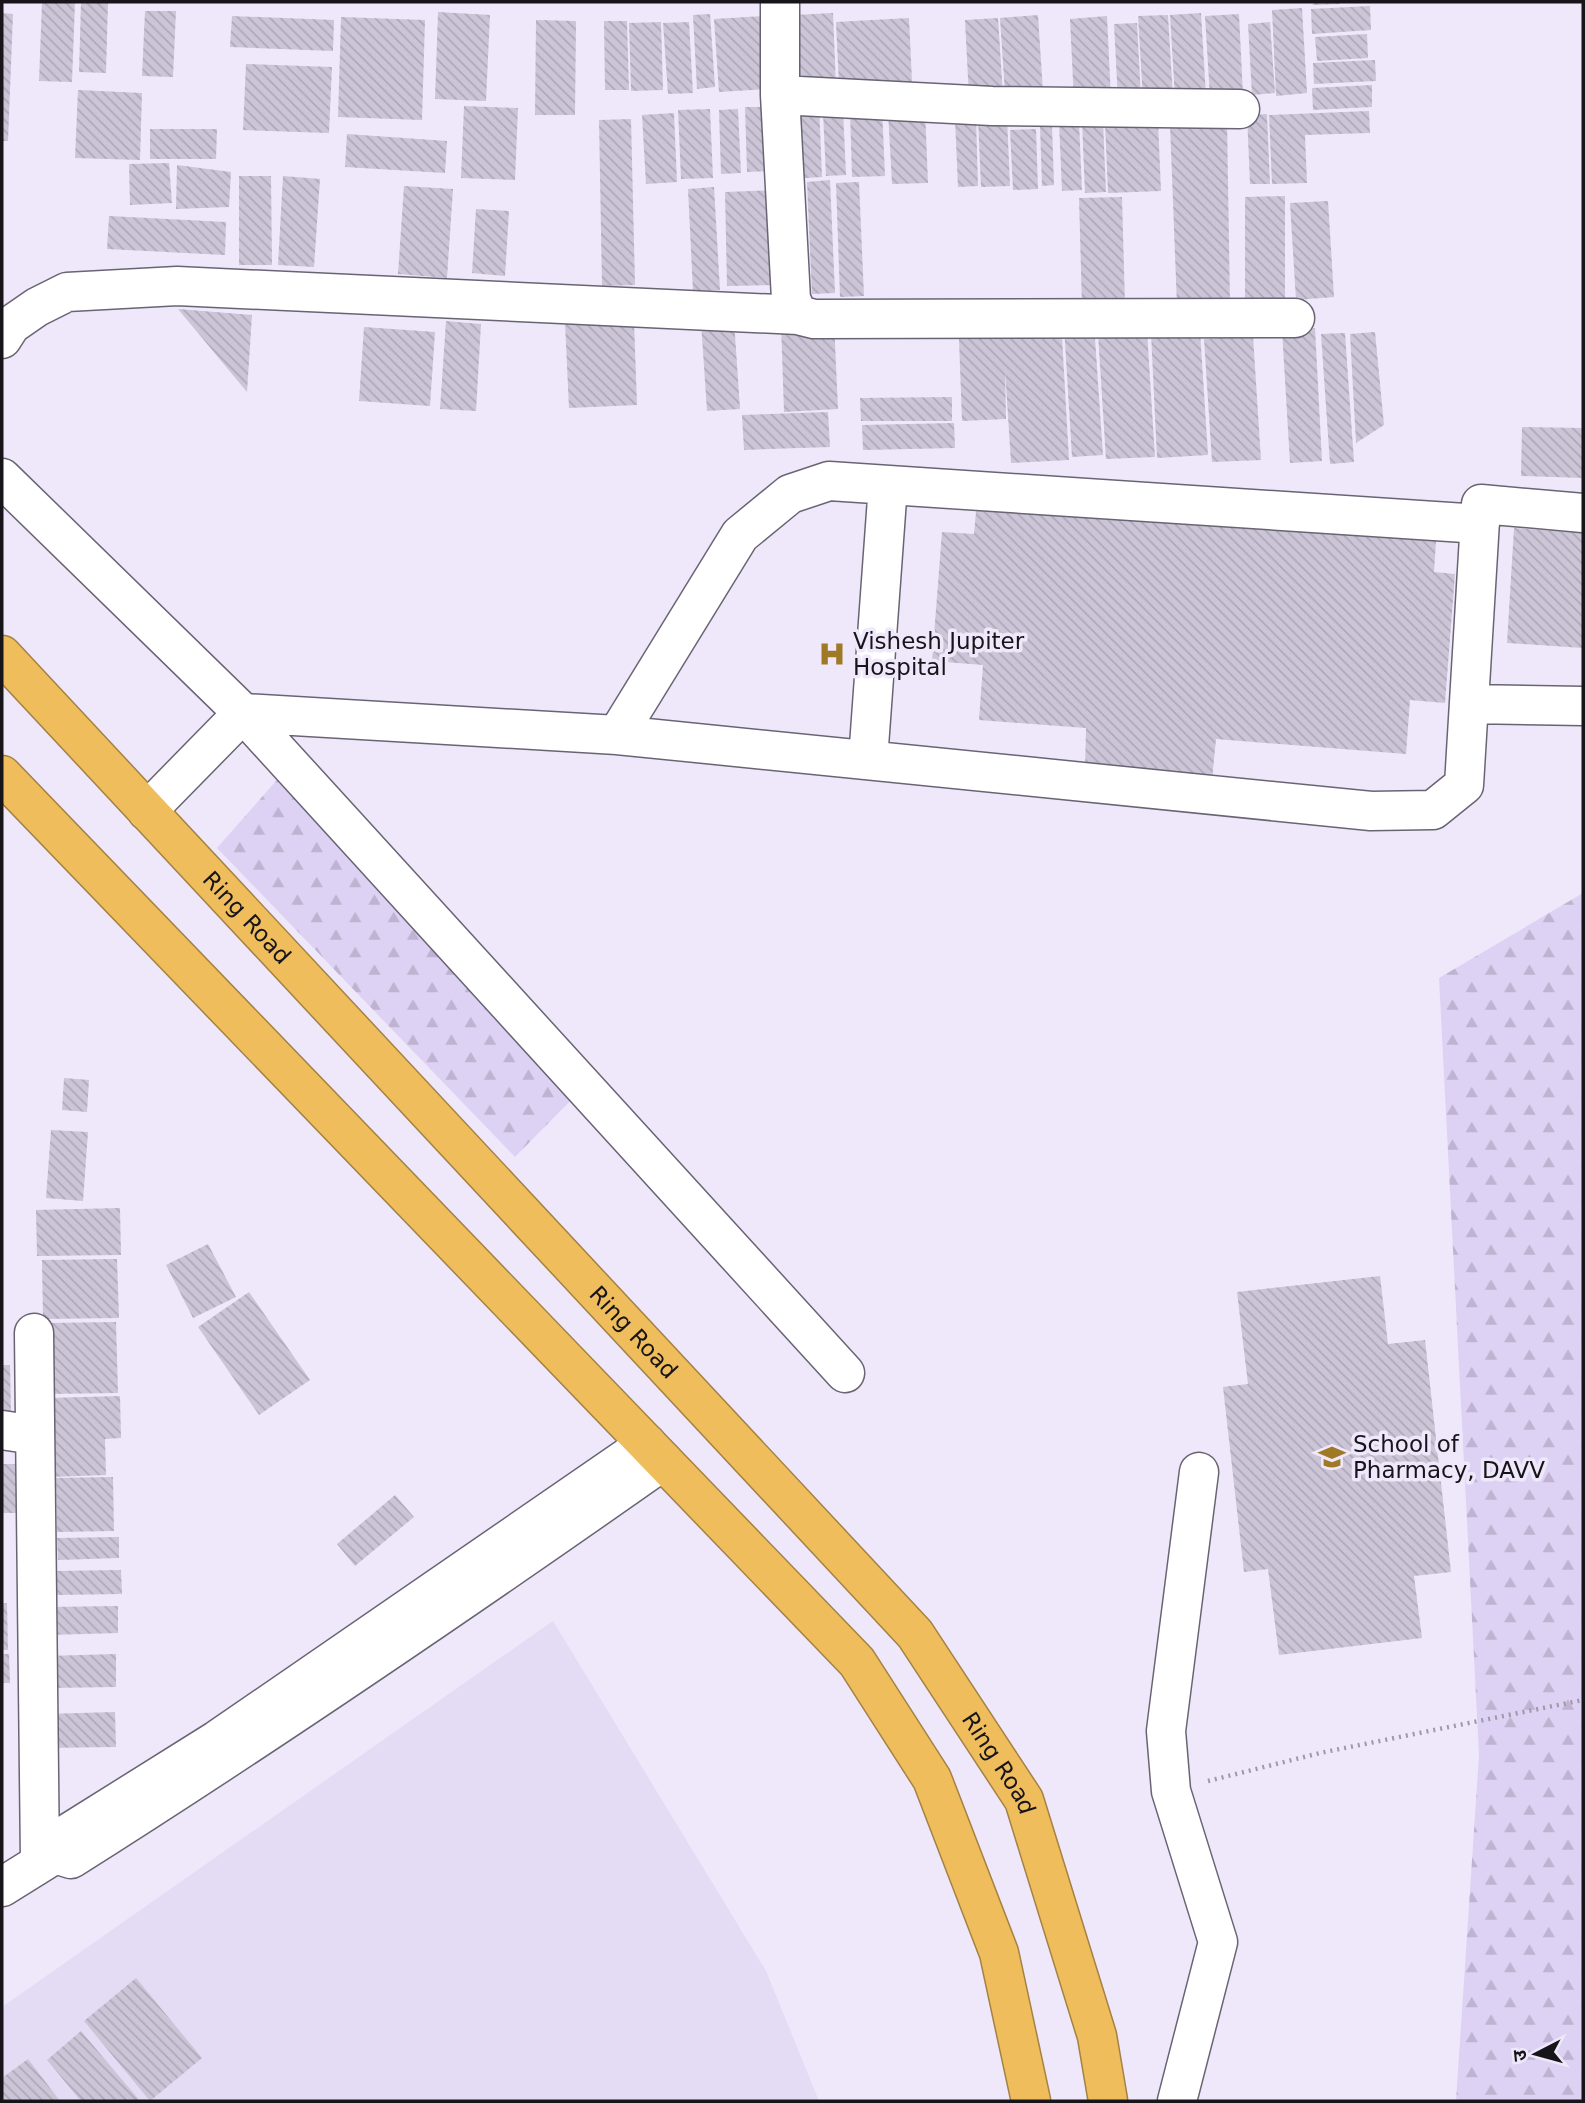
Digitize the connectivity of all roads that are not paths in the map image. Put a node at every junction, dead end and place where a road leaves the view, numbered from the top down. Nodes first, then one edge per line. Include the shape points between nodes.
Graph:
1 (780, 2) edge
2 (780, 95) junction
3 (1240, 109) dead end
4 (798, 315) junction
5 (1295, 318) dead end
6 (2, 339) edge
7 (2, 478) edge
8 (888, 485) junction
9 (1583, 513) edge
10 (1480, 524) junction
11 (2, 655) edge
12 (1469, 704) junction
13 (1583, 706) edge
14 (243, 713) junction
15 (617, 735) junction
16 (868, 760) junction
17 (2, 775) edge
18 (147, 811) junction
19 (34, 1333) dead end
20 (845, 1373) dead end
21 (18, 1432) edge
22 (655, 1452) junction
23 (1199, 1472) dead end
24 (47, 1858) junction
25 (3, 1884) edge
26 (1031, 2101) edge
27 (1108, 2101) edge
28 (1177, 2101) edge

1 - 2 street
2 - 3 street via 992,106
2 - 4 street via 791,299
4 - 5 street via 814,319
4 - 6 street via 177,286 67,292 20,319
7 - 14 street
8 - 10 street
8 - 15 street via 829,481 790,494 740,535
8 - 16 street
9 - 10 street via 1481,504
10 - 12 street
11 - 18 highway, Ring Road
12 - 13 street
12 - 16 street via 1464,785 1433,810 1371,811
14 - 15 street
14 - 18 street
14 - 20 street
15 - 16 street
17 - 22 highway
18 - 27 highway, Ring Road via 915,1634 1024,1800 1097,2036
19 - 21 street
21 - 24 street
22 - 24 street via 411,1637 71,1859
22 - 26 highway via 857,1662 932,1779 999,1953
23 - 28 street via 1166,1731 1171,1791 1218,1942
24 - 25 street

